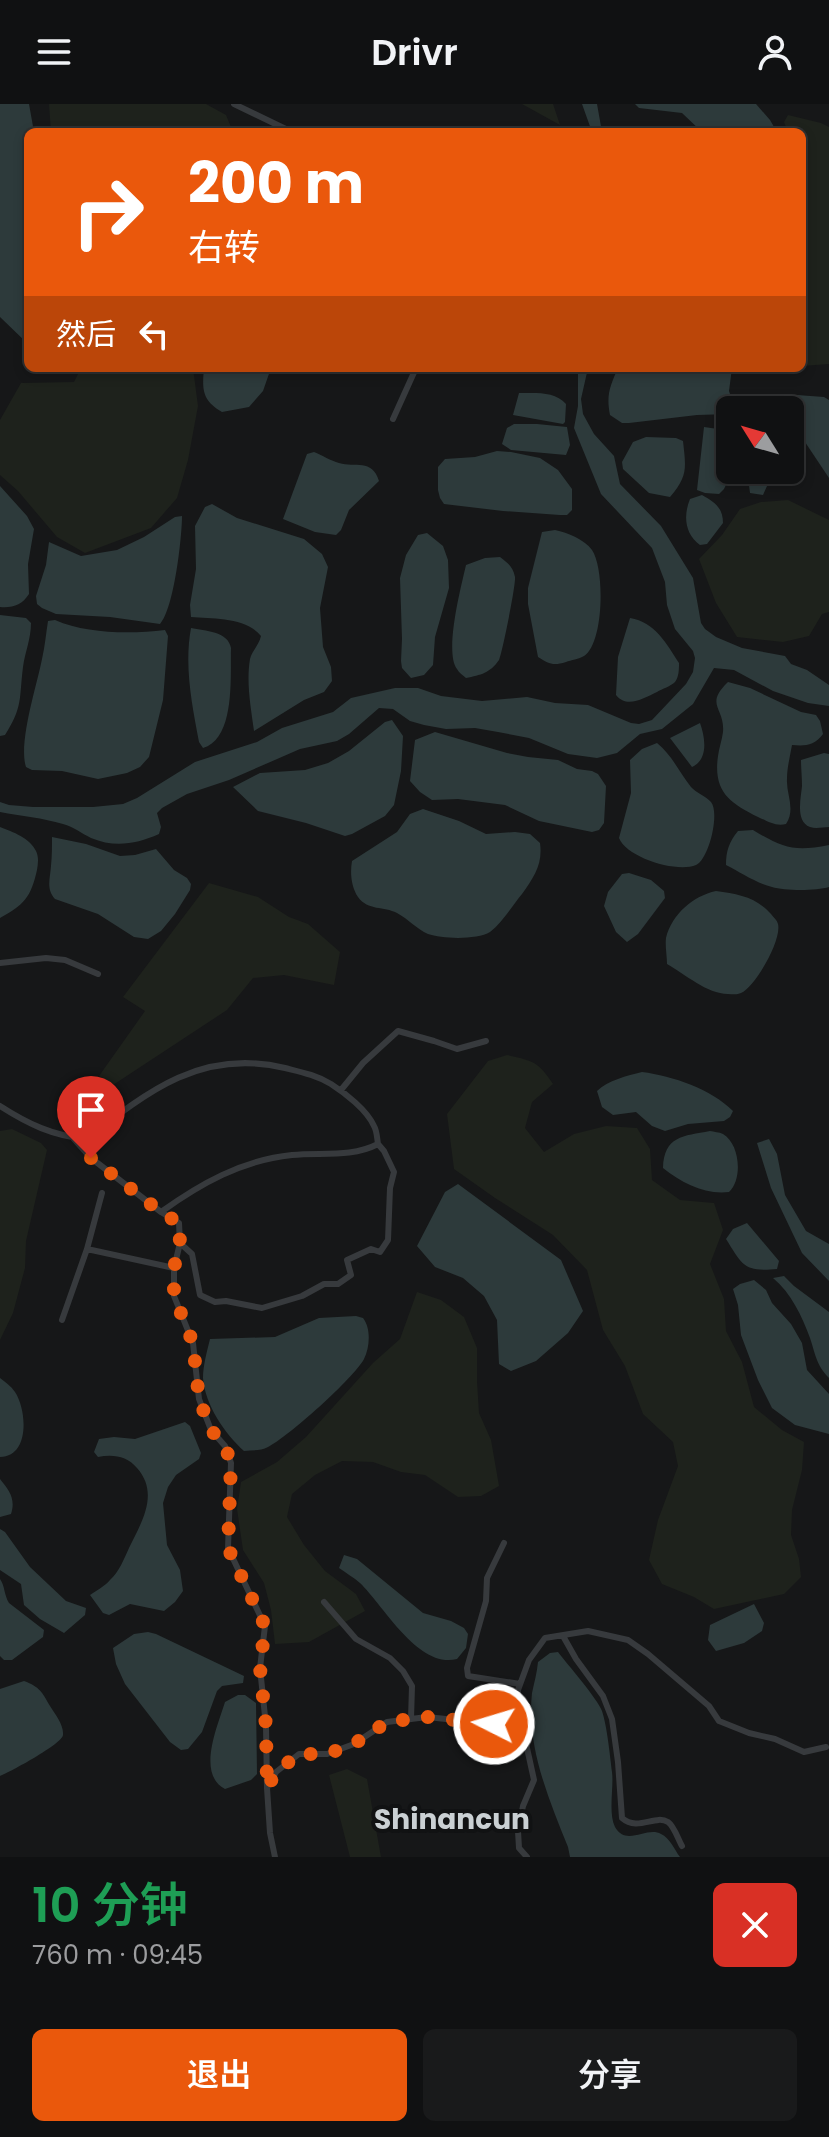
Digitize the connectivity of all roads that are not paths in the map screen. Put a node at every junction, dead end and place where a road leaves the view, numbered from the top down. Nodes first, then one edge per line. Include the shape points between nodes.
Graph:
1 (234, 104) edge
2 (284, 128) edge
3 (414, 372) edge
4 (393, 419) dead end
5 (0, 963) edge
6 (98, 974) dead end
7 (486, 1041) dead end
8 (341, 1090) junction
9 (0, 1106) edge
10 (73, 1138) junction
11 (378, 1144) junction
12 (102, 1193) dead end
13 (161, 1212) junction
14 (180, 1243) junction
15 (87, 1249) junction
16 (174, 1268) junction
17 (62, 1320) dead end
18 (504, 1543) dead end
19 (324, 1602) dead end
20 (563, 1636) junction
21 (520, 1684) junction
22 (411, 1719) junction
23 (522, 1727) junction
24 (826, 1747) dead end
25 (267, 1788) junction
26 (682, 1846) dead end
27 (275, 1857) edge
28 (527, 1857) edge

1 - 2 street
3 - 4 street
5 - 6 street via 65,960
7 - 8 street via 457,1049 398,1031
8 - 10 street via 318,1076 264,1063 227,1062 160,1087 87,1139
8 - 11 street via 374,1125
9 - 10 street via 30,1125
10 - 13 street
11 - 13 street via 364,1151 292,1155 233,1169
11 - 14 street via 394,1172 388,1240 380,1252 371,1249 347,1260 351,1275 338,1284 324,1284 262,1308 215,1302 200,1295 192,1254
12 - 15 street
13 - 14 street via 179,1223
14 - 16 street
15 - 16 street
15 - 17 street
16 - 25 street via 174,1296 193,1343 199,1399 231,1463 228,1548 265,1626 260,1668
18 - 21 street via 487,1578 486,1601 467,1668 468,1676
19 - 22 street via 356,1639 403,1671 412,1686
20 - 21 street via 545,1638
20 - 24 street via 588,1631 628,1640 709,1706 719,1721 804,1752
20 - 26 street via 612,1719 622,1818 635,1824 669,1823
21 - 23 street
22 - 23 street
22 - 25 street via 387,1722 327,1754 299,1754 276,1772
23 - 28 street via 534,1780 518,1831 519,1848
25 - 27 street

